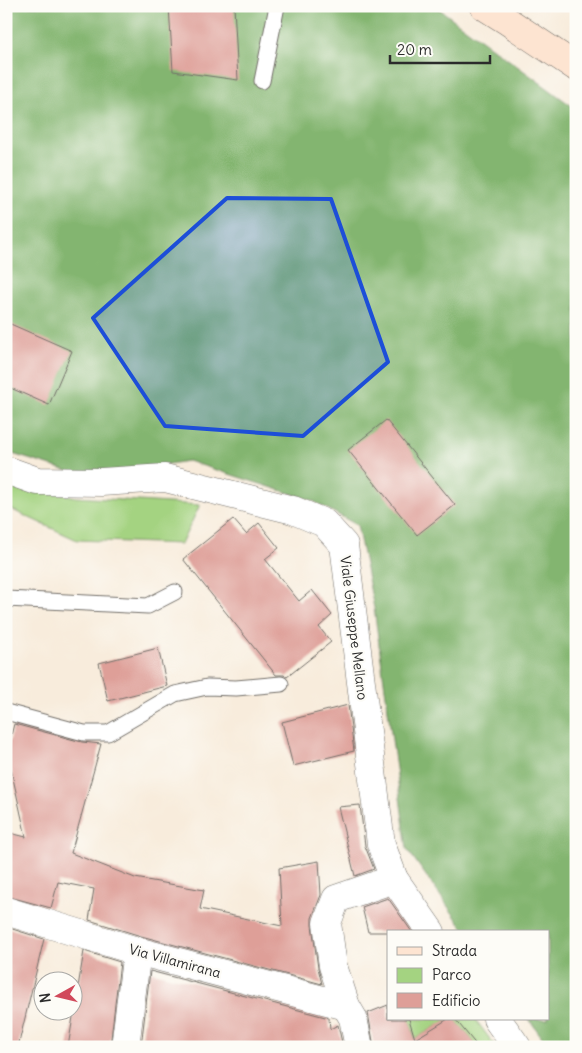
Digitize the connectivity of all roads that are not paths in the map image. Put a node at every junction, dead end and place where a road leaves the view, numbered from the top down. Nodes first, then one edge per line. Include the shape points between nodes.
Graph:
1 (278, 6) edge
2 (484, 6) edge
3 (576, 67) edge
4 (262, 81) dead end
5 (6, 470) edge
6 (175, 592) dead end
7 (6, 599) edge
8 (282, 684) dead end
9 (6, 712) edge
10 (394, 879) junction
11 (6, 912) edge
12 (430, 930) edge
13 (137, 951) junction
14 (346, 1006) junction
15 (497, 1020) edge
16 (125, 1047) edge
17 (359, 1047) edge
18 (517, 1047) edge

1 - 4 lane
2 - 3 main road
5 - 10 street, Viale Giuseppe Mellano via 37,481 165,478 292,510 324,523 344,545 381,844
6 - 7 lane via 148,606
8 - 9 lane via 208,688 174,694 108,733 84,733
10 - 12 street, Viale Giuseppe Mellano
10 - 14 street via 336,899 327,923 333,966
11 - 13 street, Via Villamirana
13 - 14 street, Via Villamirana
13 - 16 street
14 - 17 street via 353,1018
15 - 18 street

